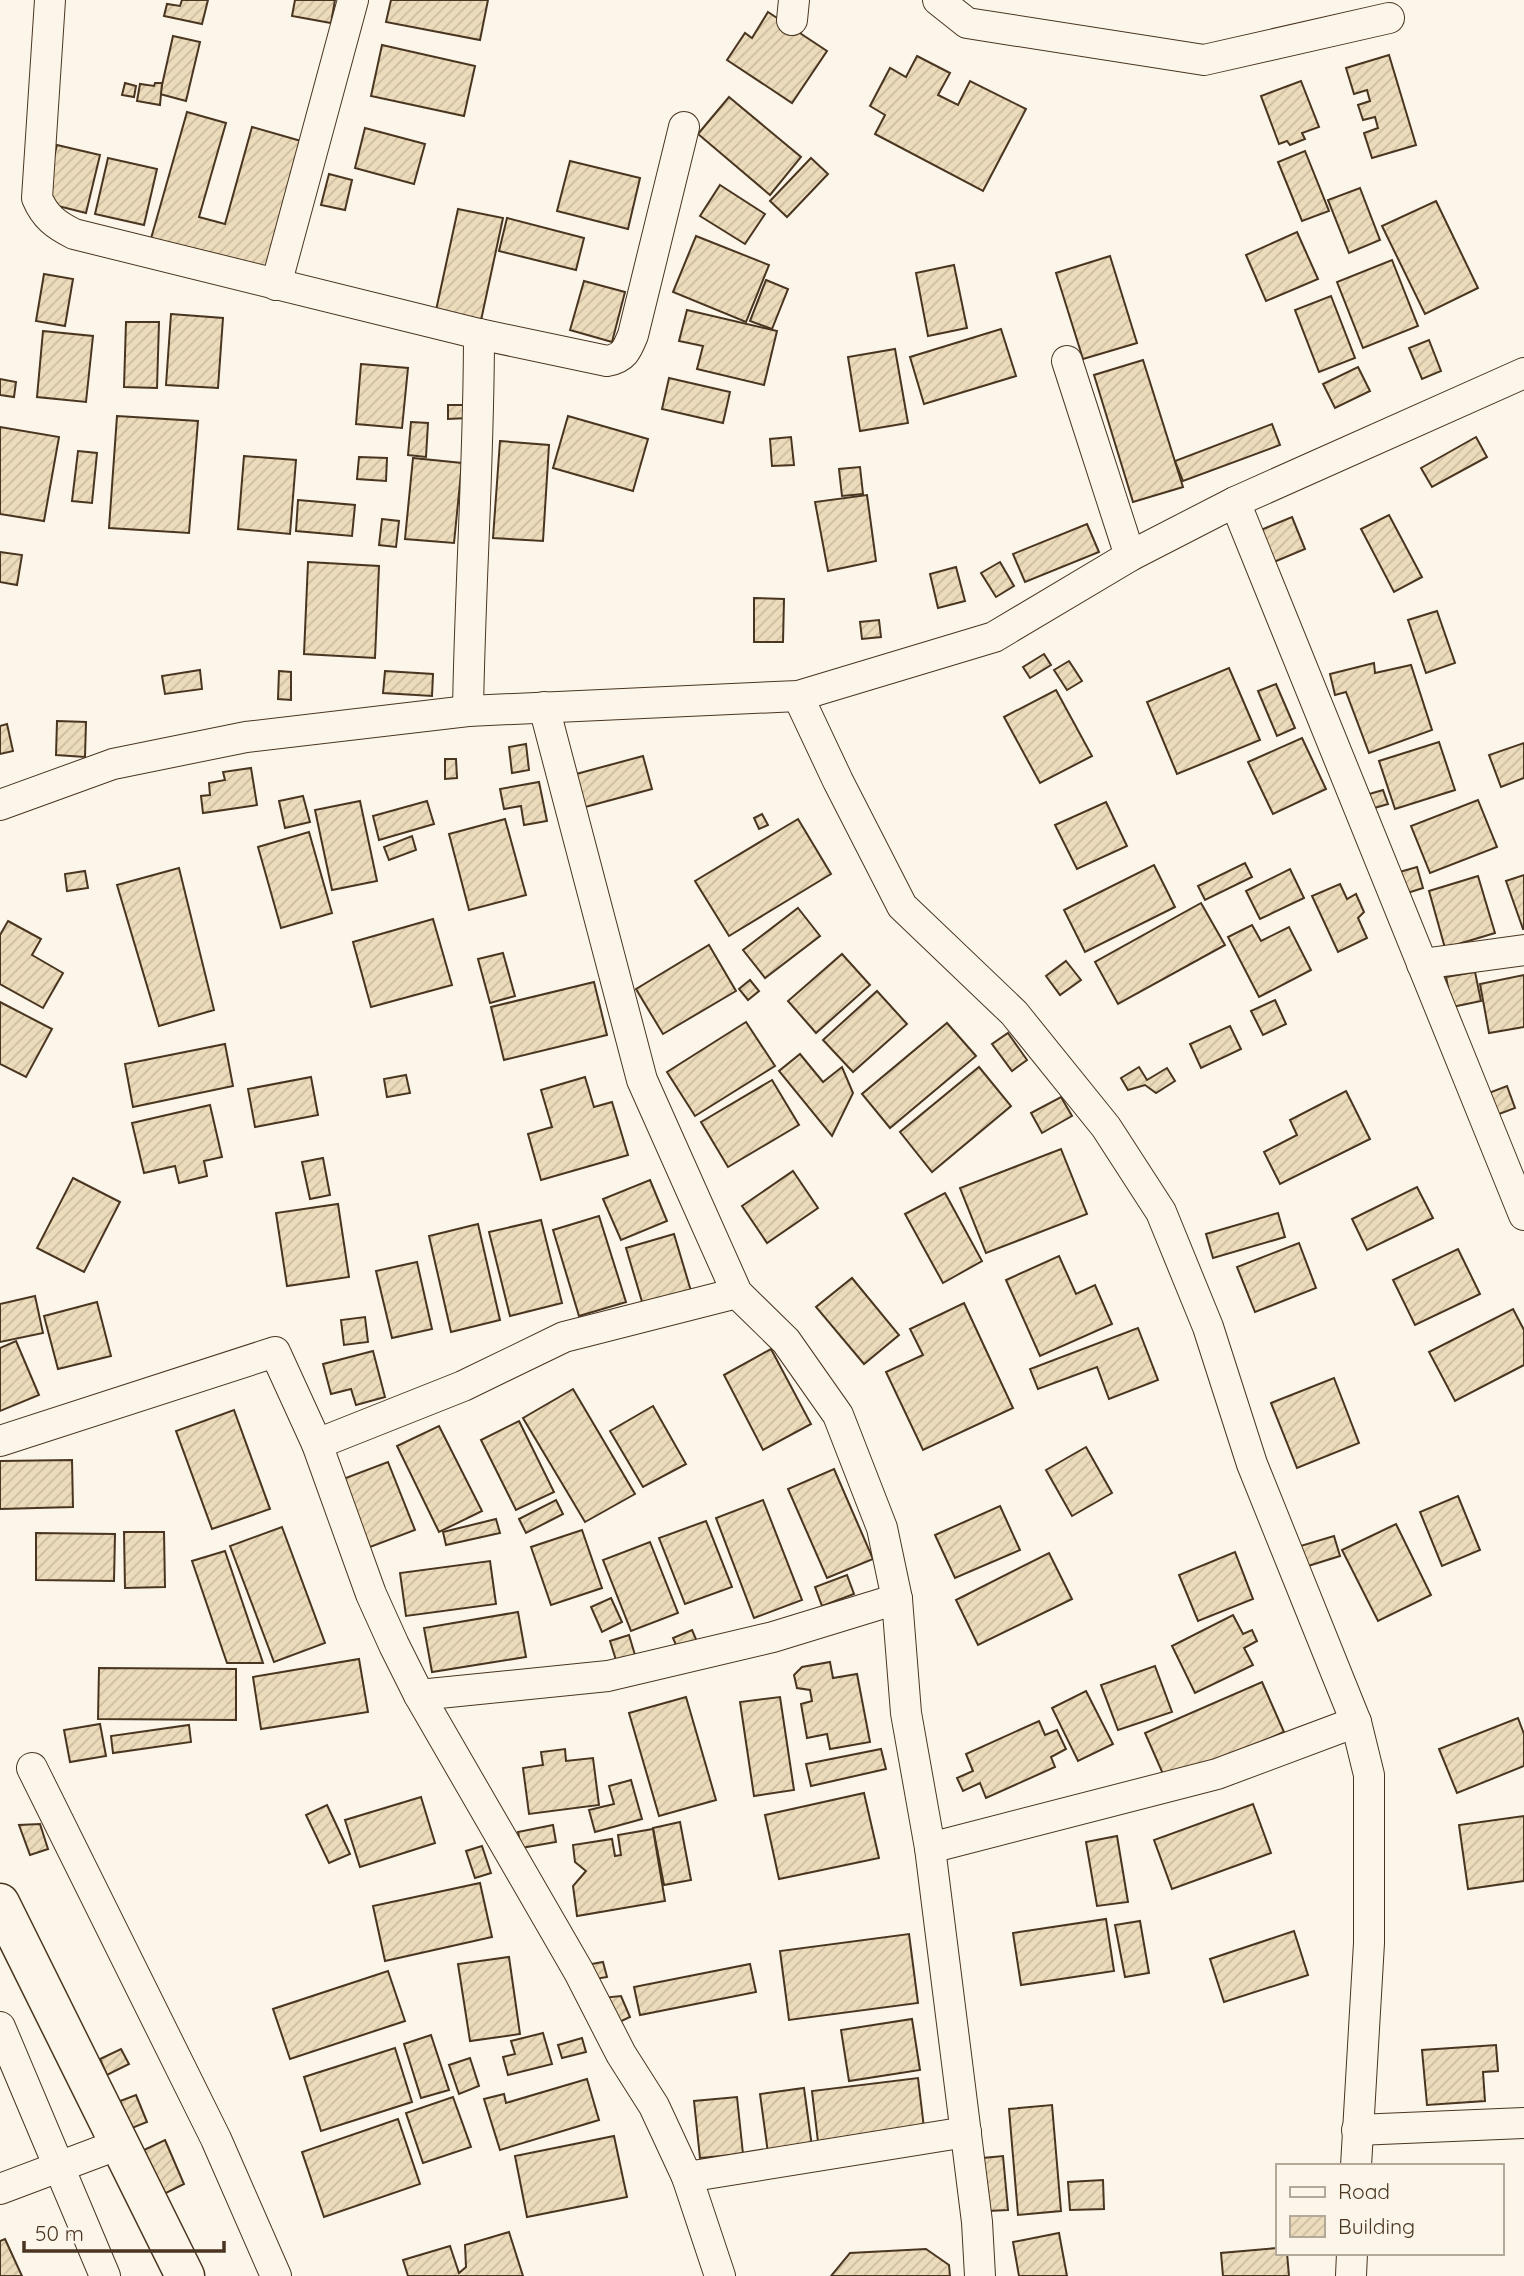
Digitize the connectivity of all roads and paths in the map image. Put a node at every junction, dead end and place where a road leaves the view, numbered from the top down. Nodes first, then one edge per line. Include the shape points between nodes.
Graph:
1 (51, 0) edge
2 (353, 0) edge
3 (938, 0) edge
4 (1390, 18) dead end
5 (684, 127) dead end
6 (276, 285) junction
7 (479, 334) junction
8 (1067, 361) dead end
9 (1524, 373) edge
10 (1235, 502) junction
11 (1130, 556) junction
12 (798, 696) junction
13 (544, 707) junction
14 (468, 711) junction
15 (0, 805) edge
16 (1524, 950) edge
17 (1422, 964) junction
18 (1524, 1215) edge
19 (737, 1293) junction
20 (0, 1441) edge
21 (317, 1444) junction
22 (897, 1600) junction
23 (419, 1695) junction
24 (1356, 1722) junction
25 (32, 1768) dead end
26 (930, 1848) junction
27 (0, 1903) edge
28 (0, 2027) edge
29 (1524, 2123) edge
30 (1357, 2130) junction
31 (966, 2132) junction
32 (117, 2145) junction
33 (1356, 2164) edge
34 (57, 2165) junction
35 (687, 2177) junction
36 (0, 2189) edge
37 (1352, 2255) edge
38 (105, 2276) edge
39 (185, 2276) edge
40 (276, 2276) edge
41 (720, 2276) edge
42 (980, 2276) edge
43 (1351, 2276) edge

1 - 6 street via 38,152 37,198 43,211 74,234
2 - 6 street
3 - 4 street via 967,23 1204,60
5 - 7 street via 626,353 607,361
6 - 7 street
7 - 14 street
8 - 11 street
9 - 10 street
10 - 11 street
10 - 17 street
11 - 12 street via 994,637
12 - 13 street
12 - 24 street via 902,906 1014,1013 1106,1127 1161,1212 1208,1327 1252,1464
13 - 14 street
13 - 19 street via 642,1080
14 - 15 street via 246,737 113,764
16 - 17 street
17 - 18 street
19 - 21 street via 564,1338 463,1386
19 - 22 street via 786,1340 838,1415 883,1528
20 - 21 street via 275,1352
21 - 23 street via 371,1594
22 - 23 street via 773,1637 608,1676
22 - 26 street via 906,1713
23 - 35 street via 654,2106
24 - 26 street via 1217,1774
24 - 30 street via 1369,1775 1371,1832
25 - 40 street via 216,2138
26 - 31 street
27 - 32 main road
28 - 34 street
29 - 30 street
30 - 33 street
31 - 35 street
31 - 42 street
32 - 34 street
32 - 39 main road
34 - 36 street
34 - 38 street
35 - 41 street
37 - 43 street

